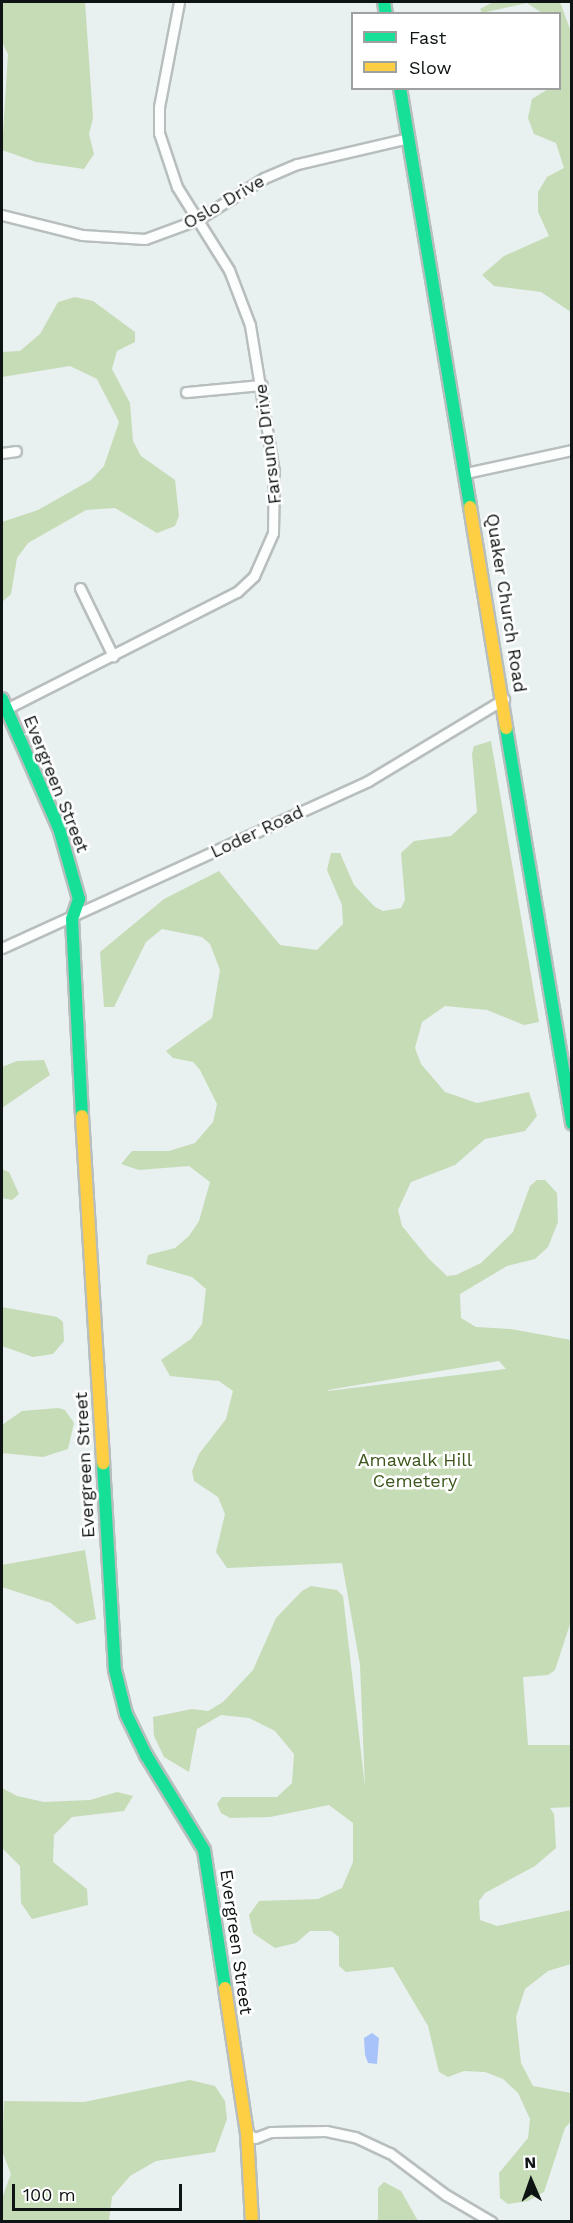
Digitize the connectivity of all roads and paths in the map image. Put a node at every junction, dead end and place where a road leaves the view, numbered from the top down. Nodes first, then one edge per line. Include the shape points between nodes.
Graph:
1 (179, 2) edge
2 (400, 90) edge
3 (409, 138) junction
4 (2, 215) edge
5 (197, 220) junction
6 (262, 386) junction
7 (186, 392) dead end
8 (572, 450) edge
9 (16, 451) dead end
10 (2, 453) edge
11 (466, 473) junction
12 (81, 588) dead end
13 (113, 656) junction
14 (504, 699) junction
15 (3, 706) edge
16 (72, 919) junction
17 (2, 948) edge
18 (572, 1124) edge
19 (247, 2133) junction
20 (252, 2222) edge
21 (492, 2222) edge

1 - 5 street, Farsund Drive via 159,108 159,133 168,169
2 - 3 street, Quaker Church Road
3 - 5 street, Oslo Drive via 297,164 264,178
3 - 11 street, Quaker Church Road
4 - 5 street, Oslo Drive via 82,235 145,239
5 - 6 street, Farsund Drive via 229,270 250,325
6 - 7 street
6 - 13 street, Farsund Drive via 276,511 266,555 254,576 237,592
8 - 11 street
9 - 10 street
11 - 14 street, Quaker Church Road
12 - 13 street
13 - 15 street, Farsund Drive
14 - 16 street, Loder Road via 368,781
14 - 18 street, Quaker Church Road
15 - 16 street, Evergreen Street via 59,828 79,899
16 - 17 street, Loder Road
16 - 19 street, Evergreen Street via 115,1670 126,1714 146,1755 204,1850
19 - 20 street, Evergreen Street
19 - 21 street via 255,2138 271,2132 326,2131 355,2137 390,2153 446,2195

